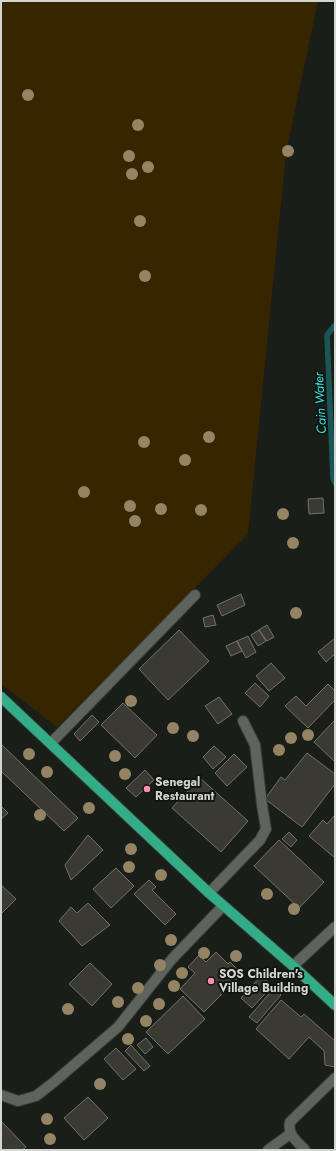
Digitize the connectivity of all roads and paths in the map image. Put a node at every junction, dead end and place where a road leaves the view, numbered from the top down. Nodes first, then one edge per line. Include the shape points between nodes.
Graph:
1 (195, 595) dead end
2 (1, 697) edge
3 (243, 722) dead end
4 (51, 743) junction
5 (209, 893) junction
6 (223, 906) junction
7 (335, 927) edge
8 (293, 966) junction
9 (335, 1005) edge
10 (335, 1078) edge
11 (1, 1095) edge
12 (290, 1134) junction
13 (268, 1150) edge
14 (304, 1150) edge

1 - 4 street
2 - 4 main road
3 - 5 street via 255,745 266,829 260,840
4 - 5 main road
5 - 6 main road
6 - 8 main road
6 - 11 street via 172,959 118,1027 54,1082 36,1096 18,1101
7 - 8 street
8 - 9 main road
10 - 12 street via 290,1122
12 - 13 street
12 - 14 street

